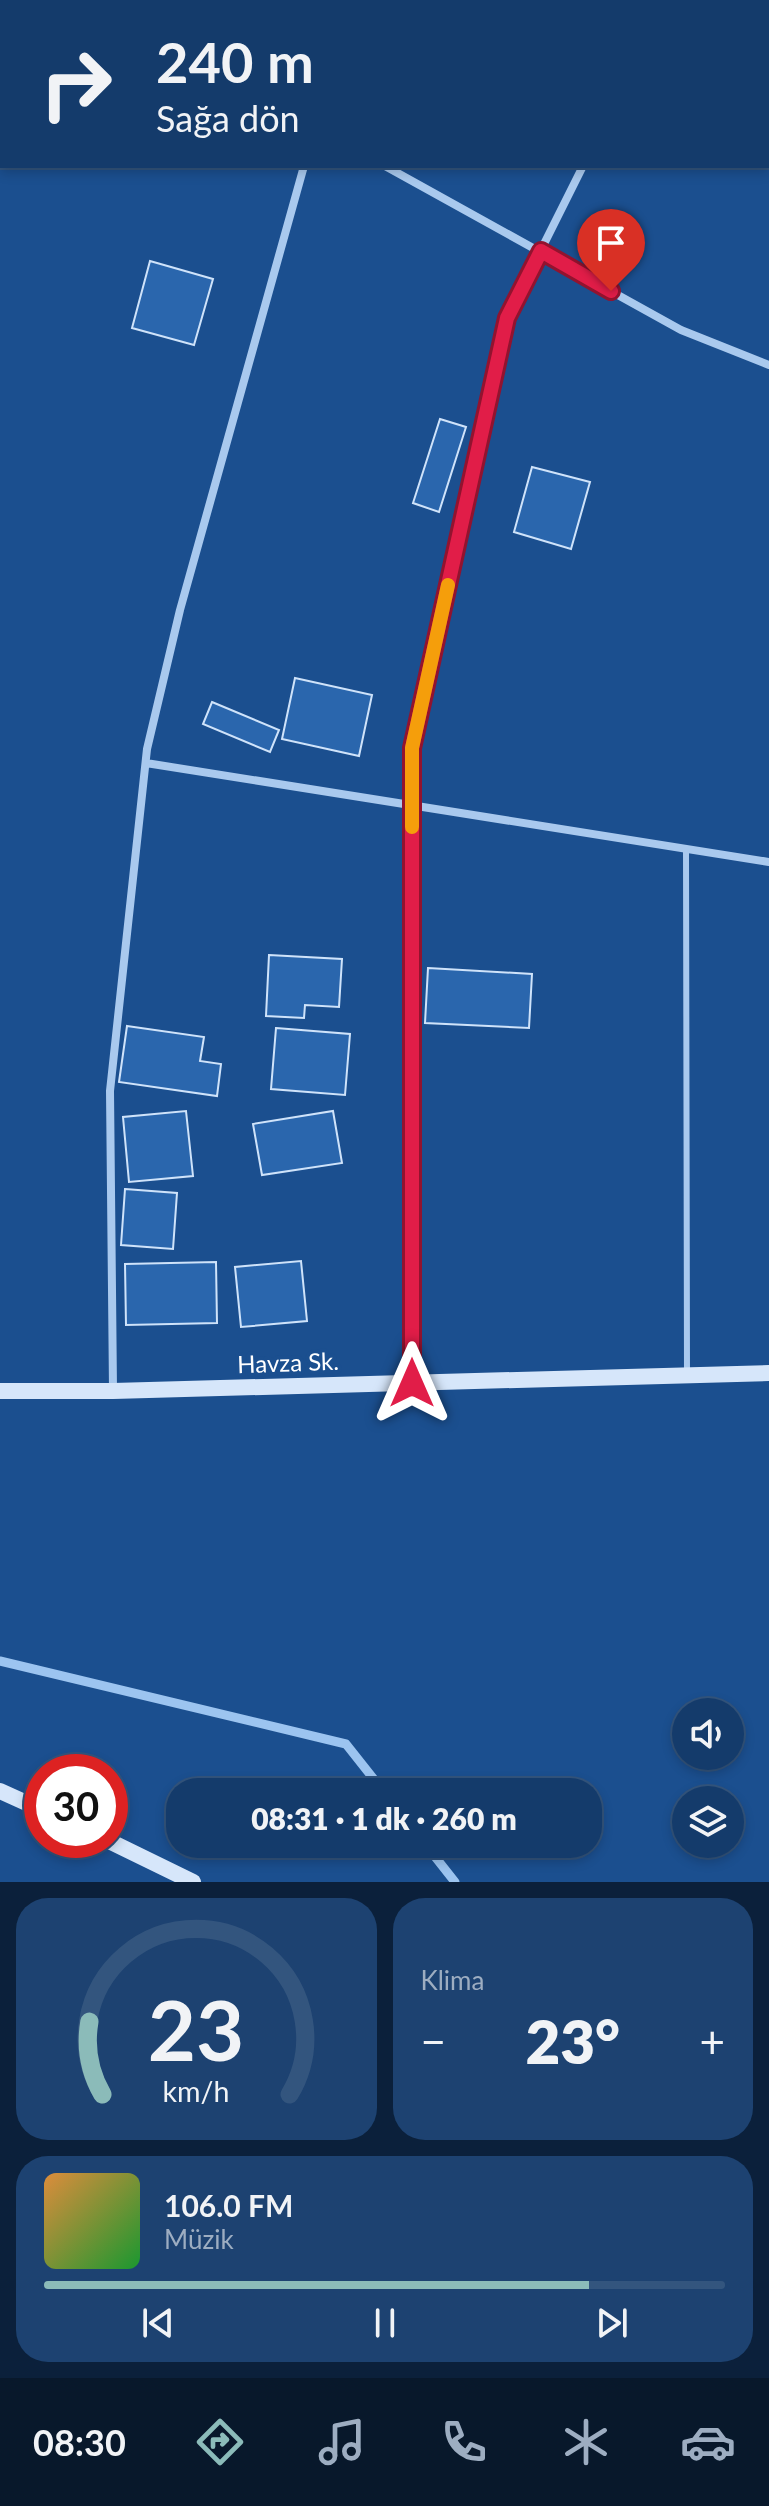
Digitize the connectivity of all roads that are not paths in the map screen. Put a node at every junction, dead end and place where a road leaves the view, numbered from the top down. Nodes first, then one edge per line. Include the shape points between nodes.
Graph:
1 (303, 168) edge
2 (389, 168) edge
3 (582, 168) edge
4 (541, 251) junction
5 (769, 365) edge
6 (146, 763) junction
7 (412, 806) junction
8 (686, 849) junction
9 (769, 862) edge
10 (769, 1373) edge
11 (687, 1375) junction
12 (412, 1383) junction
13 (0, 1391) edge
14 (113, 1391) junction
15 (0, 1791) edge
16 (24, 1802) edge
17 (128, 1850) edge
18 (193, 1882) edge

1 - 6 street via 180,610
2 - 4 street
3 - 4 street
4 - 5 street via 681,330
4 - 7 street via 507,318 412,748
6 - 7 street
6 - 14 street via 110,1091
7 - 8 street
7 - 12 street
8 - 9 street
8 - 11 lane
10 - 11 street, Havza Sk.
11 - 12 street, Havza Sk.
12 - 14 street, Havza Sk.
13 - 14 street, Havza Sk.
15 - 16 street
17 - 18 street

